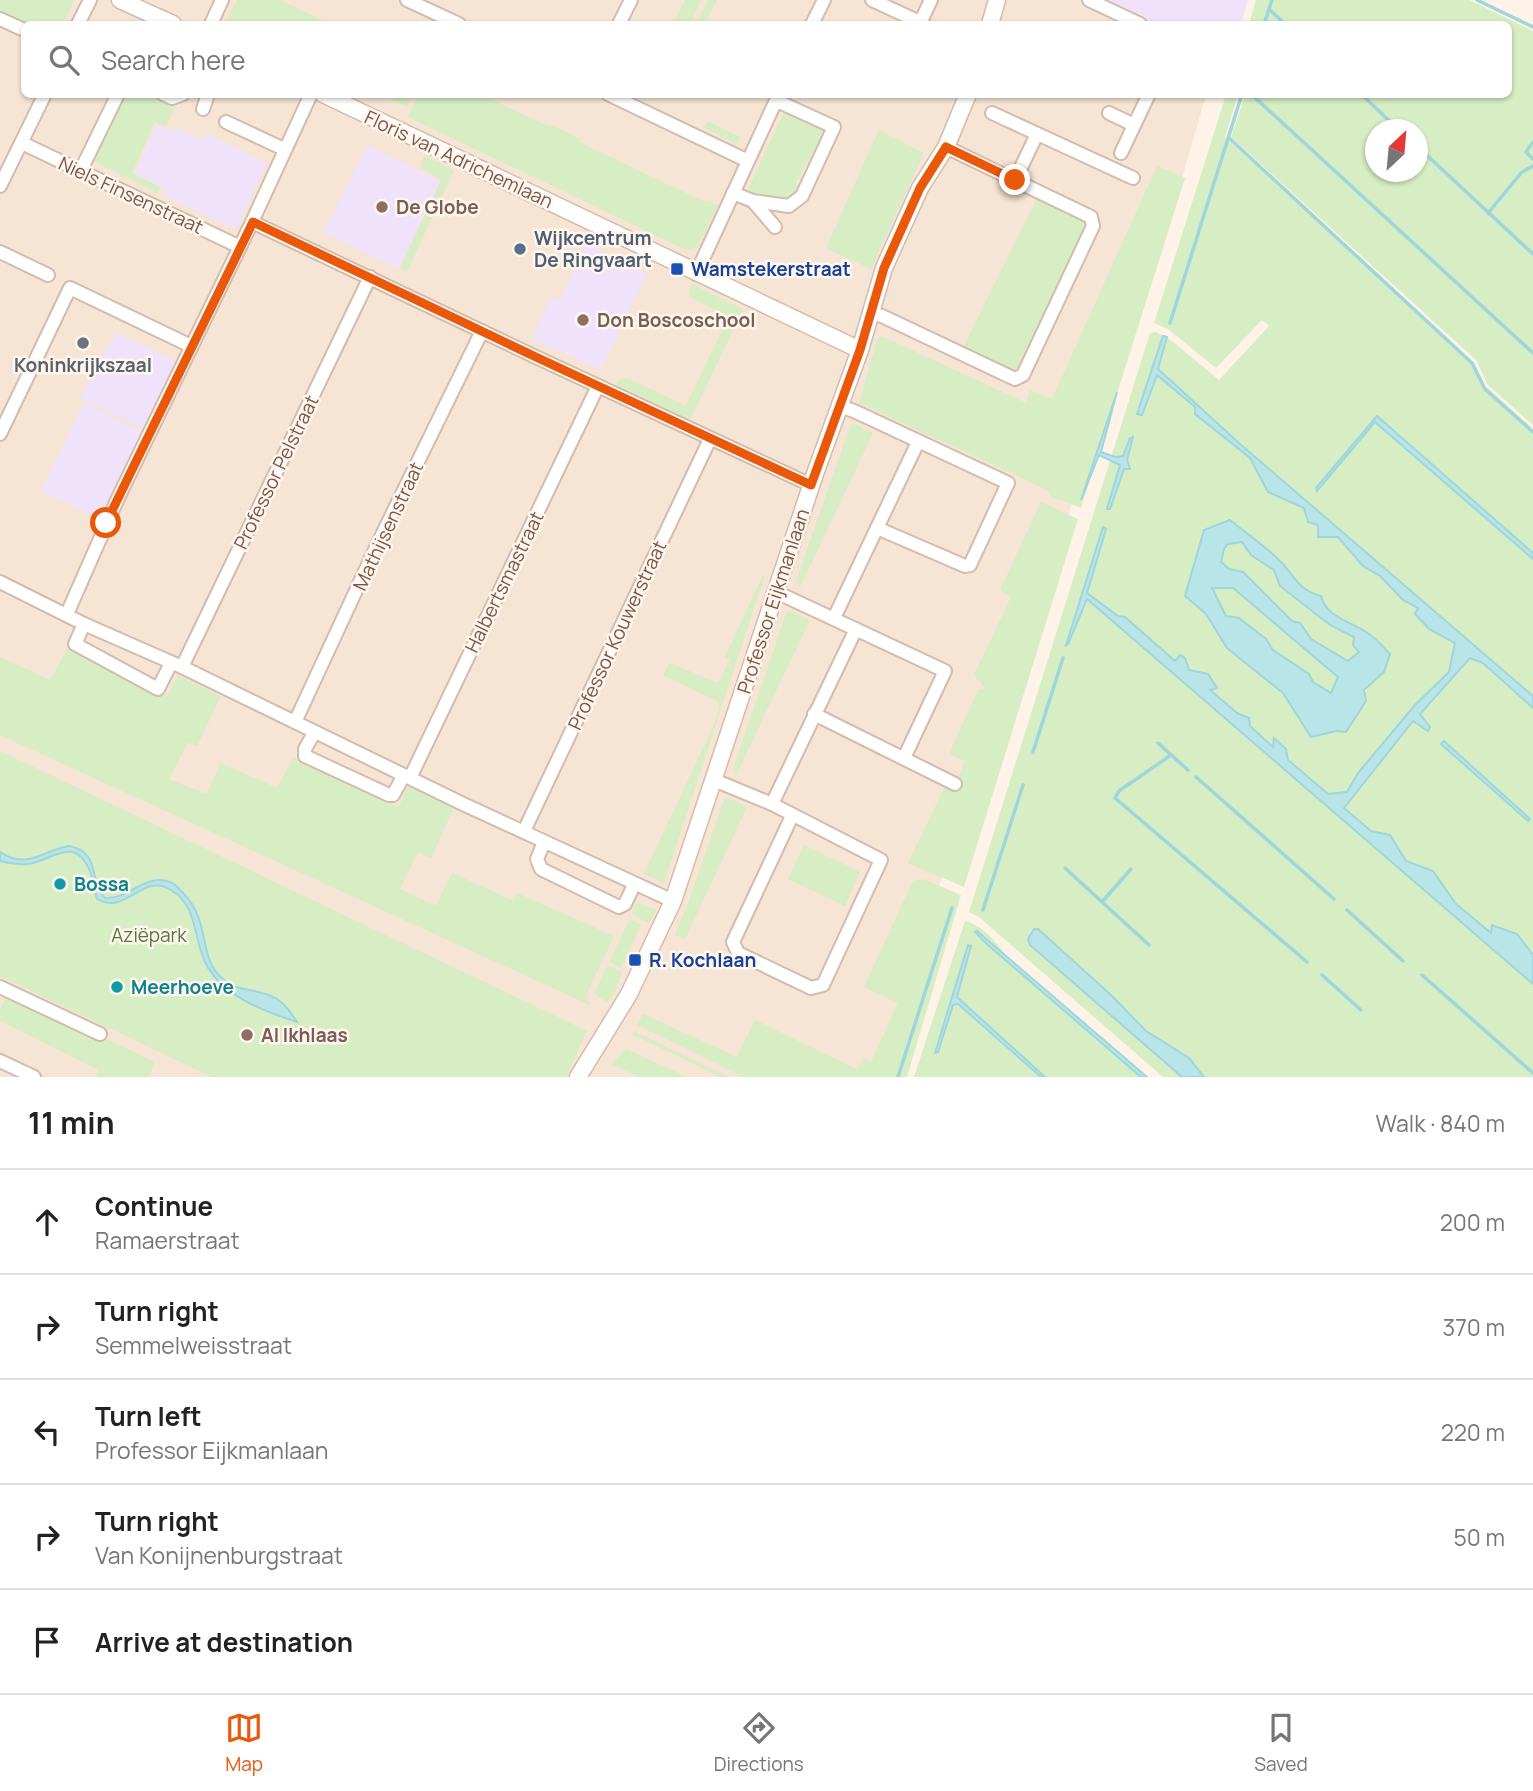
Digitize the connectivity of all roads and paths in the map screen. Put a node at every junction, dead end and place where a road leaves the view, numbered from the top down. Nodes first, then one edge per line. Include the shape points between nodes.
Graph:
1 (89, 0) edge
2 (120, 0) edge
3 (222, 0) edge
4 (407, 0) edge
5 (631, 0) edge
6 (824, 0) edge
7 (872, 0) edge
8 (931, 0) edge
9 (997, 0) edge
10 (1088, 0) edge
11 (433, 5) edge
12 (0, 19) edge
13 (79, 21) edge
14 (166, 21) edge
15 (212, 21) edge
16 (455, 21) edge
17 (621, 21) edge
18 (814, 21) edge
19 (916, 21) edge
20 (923, 21) edge
21 (991, 21) edge
22 (1134, 21) edge
23 (21, 29) edge
24 (43, 98) edge
25 (116, 98) edge
26 (207, 98) edge
27 (309, 98) edge
28 (331, 98) edge
29 (616, 98) edge
30 (778, 98) edge
31 (780, 98) edge
32 (966, 98) edge
33 (1147, 98) edge
34 (203, 109) dead end
35 (992, 113) dead end
36 (1109, 113) dead end
37 (226, 122) dead end
38 (1134, 125) junction
39 (1037, 134) junction
40 (22, 143) junction
41 (946, 147) junction
42 (284, 149) junction
43 (1121, 153) dead end
44 (748, 161) junction
45 (80, 172) junction
46 (1133, 178) dead end
47 (1015, 180) junction
48 (0, 186) edge
49 (733, 193) junction
50 (753, 201) junction
51 (253, 222) junction
52 (775, 227) dead end
53 (240, 247) junction
54 (0, 252) edge
55 (696, 274) junction
56 (48, 275) dead end
57 (370, 277) junction
58 (872, 314) junction
59 (482, 331) junction
60 (191, 346) junction
61 (860, 350) junction
62 (598, 386) junction
63 (839, 406) junction
64 (0, 434) edge
65 (710, 439) junction
66 (918, 442) junction
67 (811, 485) junction
68 (877, 528) junction
69 (0, 582) edge
70 (776, 592) junction
71 (67, 614) junction
72 (834, 618) junction
73 (84, 624) junction
74 (856, 629) junction
75 (176, 665) junction
76 (814, 714) junction
77 (295, 722) junction
78 (314, 733) junction
79 (904, 758) junction
80 (407, 777) junction
81 (714, 779) junction
82 (955, 784) dead end
83 (772, 804) junction
84 (792, 816) junction
85 (524, 831) junction
86 (544, 842) junction
87 (634, 885) junction
88 (673, 901) junction
89 (0, 987) edge
90 (100, 1034) dead end
91 (0, 1060) edge
92 (34, 1077) edge
93 (578, 1077) edge

1 - 13 street
2 - 14 street
3 - 15 street
4 - 11 street
5 - 17 street
6 - 18 street
7 - 19 street
8 - 20 street
9 - 21 street
10 - 22 street
11 - 16 street
12 - 23 street
24 - 40 street
25 - 45 street
26 - 34 street
27 - 42 street
28 - 55 street, Floris van Adrichemlaan
29 - 44 street
30 - 44 street
31 - 50 street via 834,127 802,196 789,206
32 - 41 street, Professor Eijkmanlaan
33 - 38 street
35 - 39 street
36 - 38 street
37 - 42 street
38 - 43 street
39 - 46 street
39 - 47 street
40 - 45 street, Niels Finsenstraat
40 - 48 street
41 - 47 street
41 - 58 street, Professor Eijkmanlaan via 920,188 884,268
42 - 51 street
44 - 49 street
45 - 53 street, Niels Finsenstraat
47 - 58 street via 1091,217 1093,226 1023,375 1015,379
49 - 50 street
49 - 55 street
50 - 52 street
51 - 53 street
51 - 57 street
53 - 60 street
54 - 56 street
55 - 61 street, Floris van Adrichemlaan
57 - 59 street
57 - 75 street, Professor Pelstraat
58 - 61 street, Professor Eijkmanlaan
59 - 62 street
59 - 77 street, Mathijsenstraat
60 - 64 street via 70,288
60 - 71 street
61 - 63 street, Professor Eijkmanlaan
62 - 65 street
62 - 80 street, Halbertsmastraat
63 - 66 street
63 - 67 street, Professor Eijkmanlaan
65 - 67 street
65 - 85 street, Professor Kouwerstraat
66 - 68 street
66 - 68 street via 1008,483 970,565
67 - 70 street, Professor Eijkmanlaan
68 - 72 street
69 - 71 street
70 - 72 street
70 - 81 street, Professor Eijkmanlaan
71 - 73 street
72 - 74 street
73 - 75 street
73 - 75 street, Professor Pelstraat via 75,644 158,689
74 - 76 street
74 - 79 street via 945,671
75 - 77 street
76 - 79 street
76 - 83 street
77 - 78 street
78 - 80 street
78 - 80 street via 305,756 389,795
79 - 82 street
80 - 85 street
81 - 83 street
81 - 88 street, Professor Eijkmanlaan
83 - 84 street
84 - 84 street via 881,860 823,985 811,988 738,953 733,942
85 - 86 street
86 - 87 street
86 - 87 street via 537,859 541,869 619,906 625,904
87 - 88 street
88 - 93 street, Professor Eijkmanlaan via 629,994
89 - 90 street
91 - 92 street

